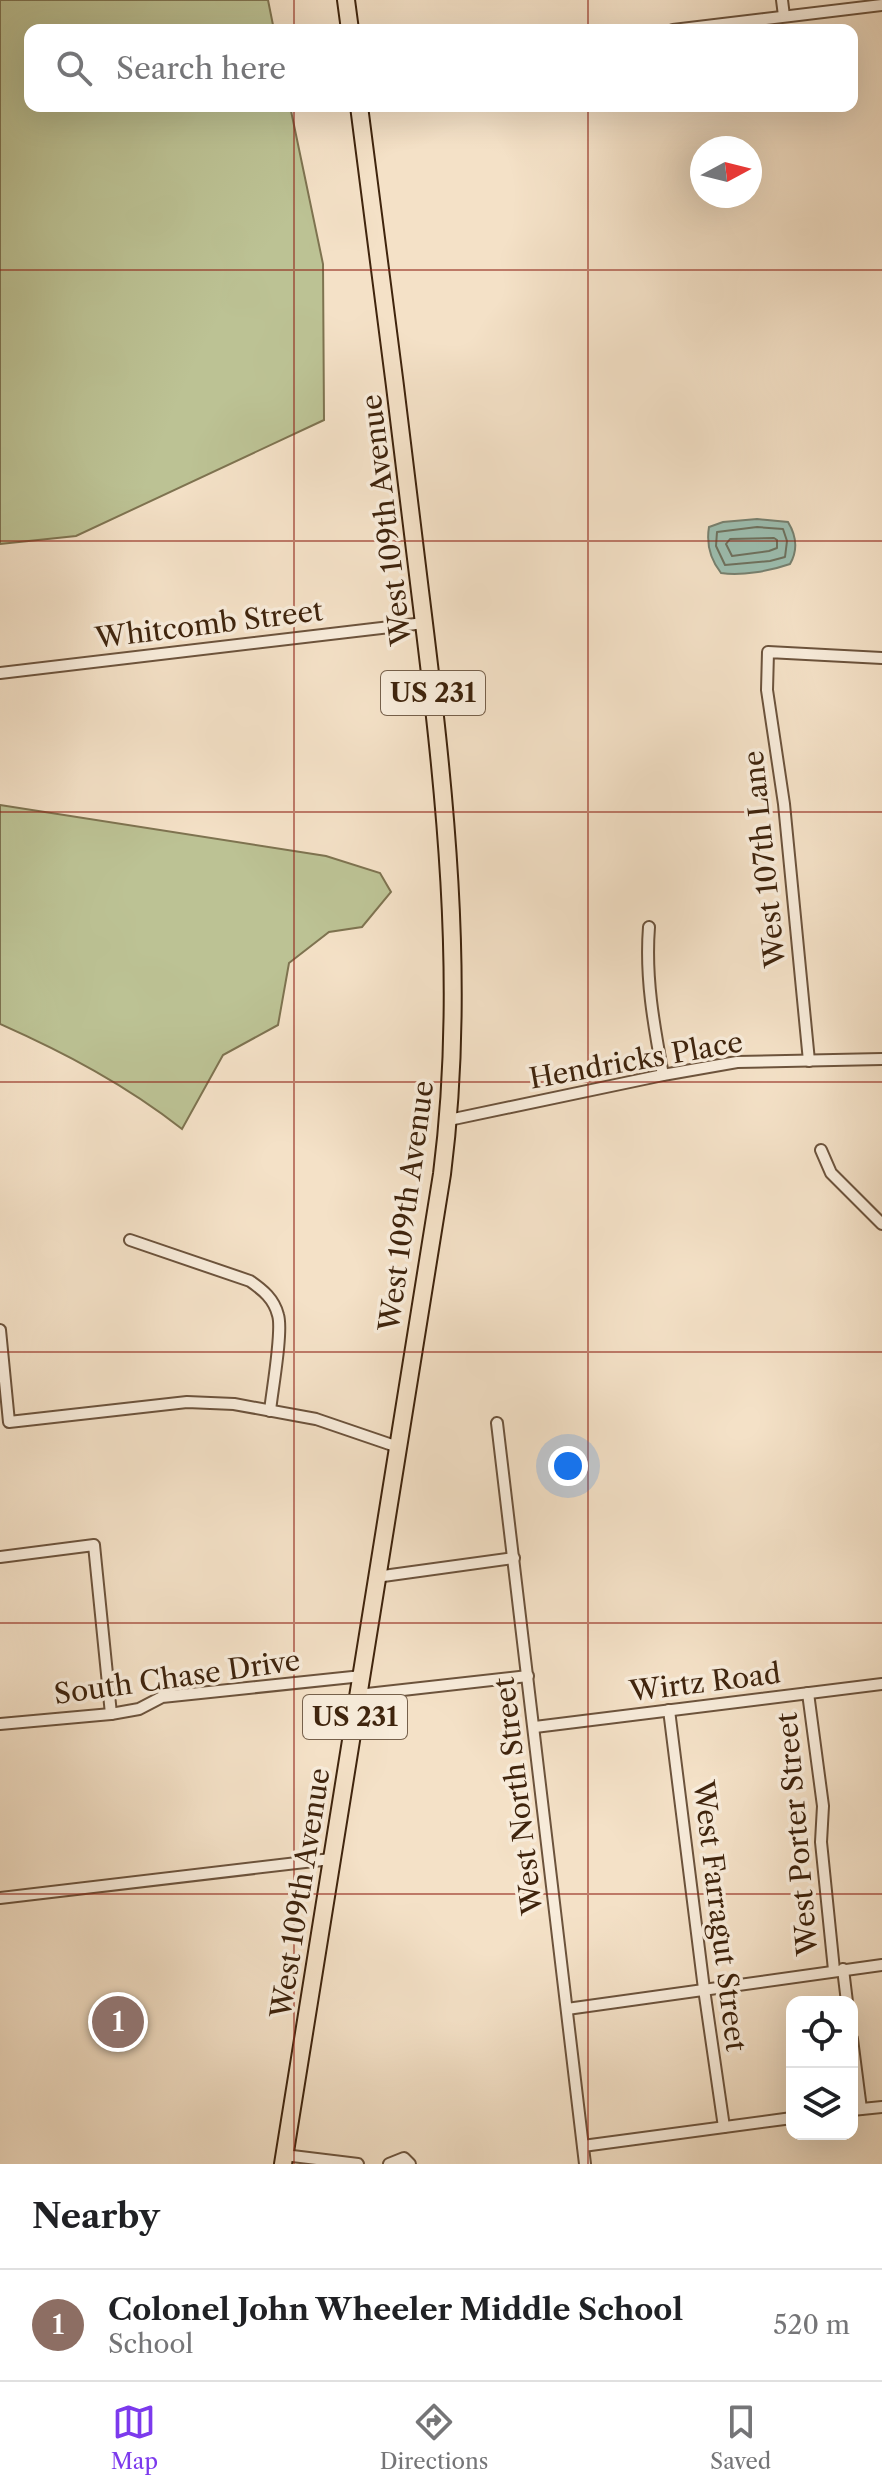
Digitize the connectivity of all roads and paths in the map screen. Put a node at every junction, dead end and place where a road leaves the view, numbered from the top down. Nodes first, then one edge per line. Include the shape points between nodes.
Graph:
1 (346, 0) edge
2 (782, 0) edge
3 (882, 5) edge
4 (784, 16) junction
5 (349, 24) edge
6 (721, 24) edge
7 (360, 112) edge
8 (424, 623) junction
9 (882, 658) edge
10 (0, 673) edge
11 (649, 927) dead end
12 (882, 1059) edge
13 (809, 1061) junction
14 (663, 1075) junction
15 (449, 1120) junction
16 (821, 1150) dead end
17 (882, 1224) edge
18 (130, 1240) dead end
19 (0, 1330) edge
20 (270, 1411) junction
21 (497, 1423) dead end
22 (398, 1447) junction
23 (0, 1557) edge
24 (514, 1558) junction
25 (376, 1577) junction
26 (362, 1676) junction
27 (528, 1676) junction
28 (882, 1684) edge
29 (808, 1693) junction
30 (358, 1695) junction
31 (669, 1710) junction
32 (111, 1714) junction
33 (0, 1724) edge
34 (535, 1727) junction
35 (331, 1859) junction
36 (0, 1898) edge
37 (882, 1965) edge
38 (838, 1969) junction
39 (704, 1989) junction
40 (845, 1996) edge
41 (567, 2009) junction
42 (882, 2107) edge
43 (858, 2109) edge
44 (786, 2119) edge
45 (724, 2127) junction
46 (583, 2146) junction
47 (283, 2159) edge
48 (358, 2164) edge
49 (389, 2164) edge
50 (410, 2164) edge
51 (585, 2164) edge

1 - 5 main road
2 - 4 street
3 - 4 street
4 - 6 street
7 - 8 main road, West 109th Avenue / US 231
8 - 10 street, Whitcomb Street
8 - 15 main road, West 109th Avenue / US 231 via 451,889
9 - 13 street, West 107th Lane via 768,652 767,690 784,804
11 - 14 street via 650,1006
12 - 13 street, Hendricks Place
13 - 14 street, Hendricks Place via 737,1062
14 - 15 street, Hendricks Place
15 - 22 main road, West 109th Avenue / US 231
16 - 17 street via 831,1173
18 - 20 street via 250,1281 269,1297 280,1324
19 - 20 street via 9,1422 187,1402
20 - 22 street via 316,1419
21 - 24 street, West North Street
22 - 25 main road, West 109th Avenue / US 231
23 - 32 street via 94,1545
24 - 25 street
24 - 27 street, West North Street
25 - 26 main road, West 109th Avenue / US 231
26 - 30 main road, West 109th Avenue / US 231
26 - 32 street, South Chase Drive via 162,1697 139,1709
27 - 30 street
27 - 34 street, West North Street
28 - 29 street, Wirtz Road
29 - 31 street, Wirtz Road
29 - 38 street, West Porter Street
30 - 35 main road, West 109th Avenue / US 231
31 - 34 street, Wirtz Road
31 - 39 street, West Farragut Street
32 - 33 street, South Chase Drive
34 - 41 street, West North Street
35 - 36 street
35 - 47 main road, West 109th Avenue / US 231
37 - 38 street
38 - 39 street
38 - 40 street, West Porter Street
39 - 41 street
39 - 45 street, West Farragut Street
41 - 46 street, West North Street
42 - 43 street
44 - 45 street
45 - 46 street
46 - 51 street, West North Street
47 - 48 street
49 - 50 street via 404,2158

